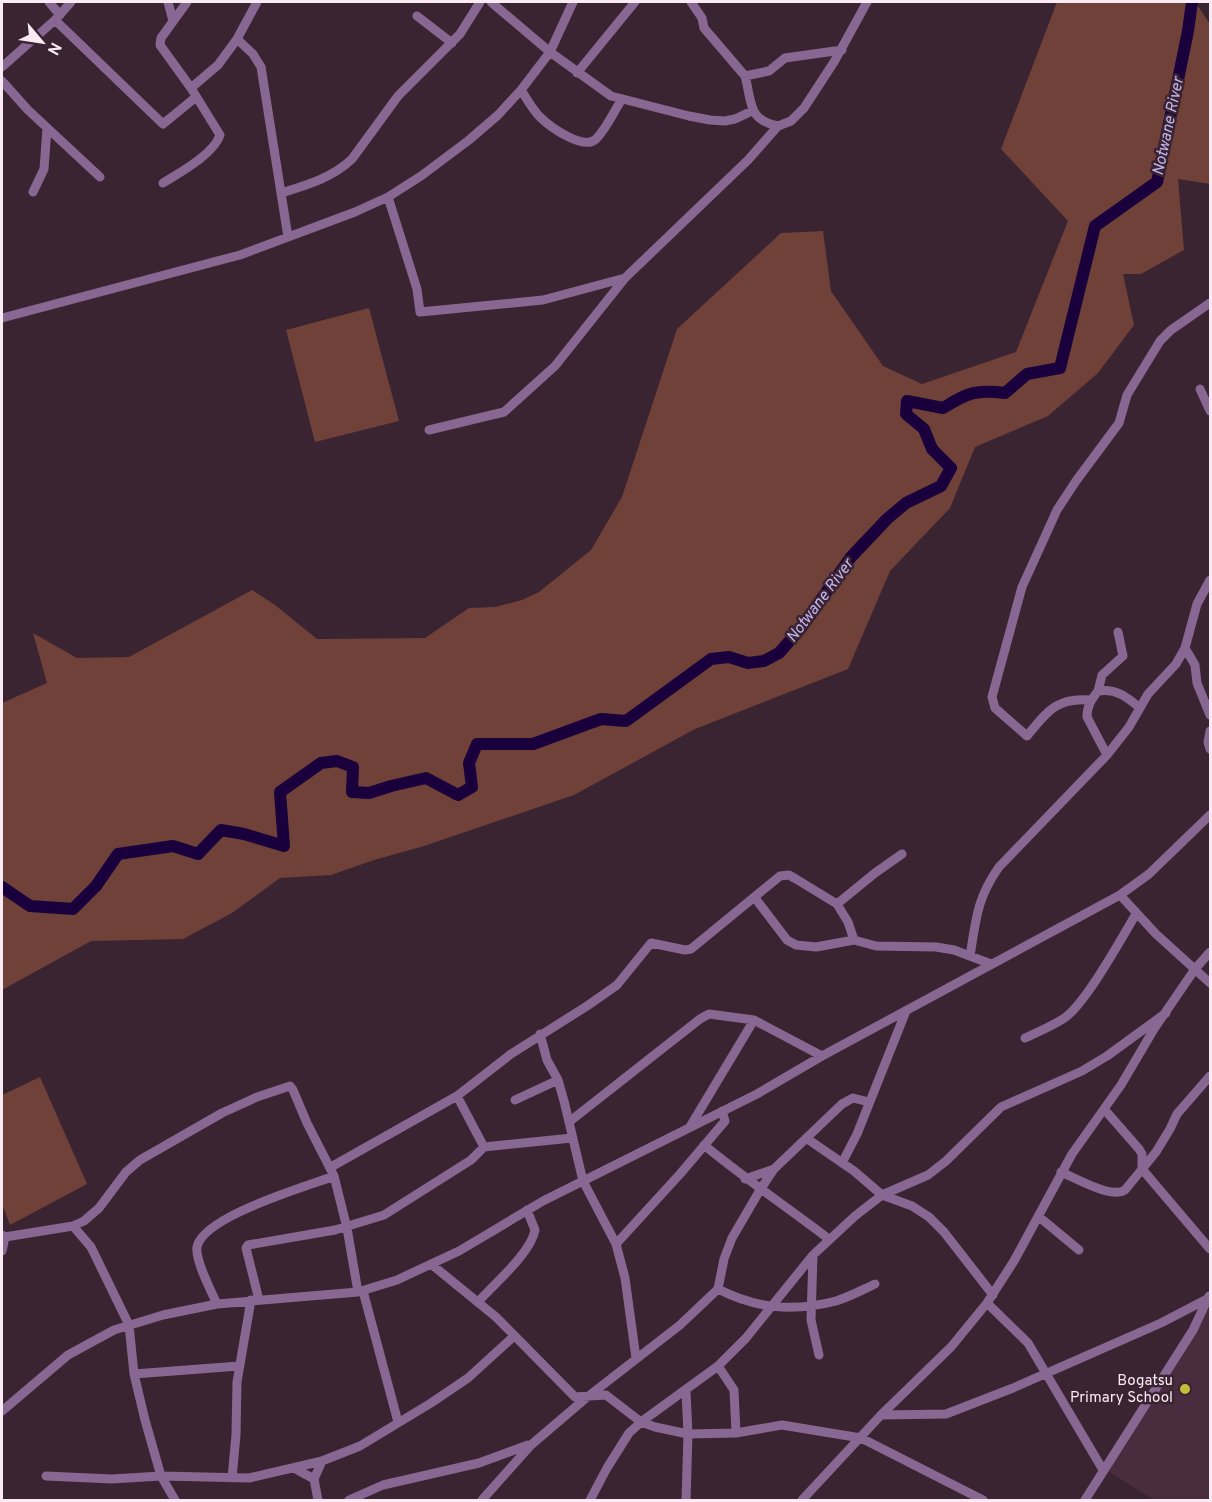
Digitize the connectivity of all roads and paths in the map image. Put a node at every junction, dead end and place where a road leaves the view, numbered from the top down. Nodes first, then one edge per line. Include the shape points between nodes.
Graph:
1 (50, 2) edge
2 (71, 2) edge
3 (168, 2) edge
4 (187, 2) edge
5 (257, 2) edge
6 (480, 2) edge
7 (491, 2) edge
8 (573, 2) edge
9 (635, 2) edge
10 (692, 2) edge
11 (867, 2) edge
12 (417, 16) dead end
13 (58, 18) junction
14 (173, 21) junction
15 (237, 39) junction
16 (452, 43) junction
17 (842, 50) junction
18 (550, 52) junction
19 (2, 68) edge
20 (577, 73) junction
21 (745, 76) junction
22 (2, 81) edge
23 (191, 88) junction
24 (521, 90) junction
25 (196, 98) junction
26 (622, 99) junction
27 (752, 111) junction
28 (778, 126) junction
29 (47, 128) junction
30 (100, 177) dead end
31 (163, 183) dead end
32 (33, 192) dead end
33 (281, 193) junction
34 (388, 197) junction
35 (288, 237) junction
36 (625, 278) junction
37 (1210, 303) edge
38 (2, 318) edge
39 (1200, 389) dead end
40 (1210, 411) edge
41 (429, 430) dead end
42 (1210, 580) edge
43 (1118, 632) dead end
44 (1185, 648) junction
45 (1098, 692) junction
46 (1090, 700) junction
47 (1140, 708) junction
48 (1210, 715) edge
49 (1210, 731) edge
50 (1210, 749) edge
51 (1107, 755) junction
52 (1210, 815) edge
53 (902, 854) dead end
54 (1120, 895) junction
55 (755, 898) junction
56 (837, 904) junction
57 (1136, 914) junction
58 (854, 940) junction
59 (1210, 952) edge
60 (970, 956) junction
61 (991, 964) junction
62 (1195, 969) junction
63 (1210, 983) edge
64 (906, 1011) junction
65 (1166, 1013) junction
66 (754, 1020) junction
67 (540, 1034) junction
68 (1025, 1038) dead end
69 (822, 1056) junction
70 (1210, 1076) edge
71 (558, 1080) junction
72 (457, 1096) junction
73 (515, 1100) dead end
74 (870, 1102) junction
75 (1104, 1109) junction
76 (722, 1111) junction
77 (569, 1122) junction
78 (691, 1125) junction
79 (572, 1138) junction
80 (806, 1138) junction
81 (704, 1145) junction
82 (484, 1147) junction
83 (842, 1163) junction
84 (774, 1169) junction
85 (1142, 1169) junction
86 (333, 1172) junction
87 (1061, 1172) junction
88 (745, 1179) junction
89 (583, 1181) junction
90 (760, 1190) junction
91 (882, 1195) junction
92 (527, 1210) junction
93 (1038, 1216) junction
94 (73, 1226) junction
95 (347, 1228) junction
96 (3, 1236) edge
97 (829, 1239) junction
98 (616, 1244) junction
99 (1210, 1249) edge
100 (1079, 1250) dead end
101 (2, 1251) edge
102 (813, 1255) junction
103 (431, 1264) junction
104 (875, 1284) dead end
105 (718, 1288) junction
106 (360, 1292) junction
107 (1210, 1296) edge
108 (990, 1299) junction
109 (255, 1300) junction
110 (478, 1302) junction
111 (217, 1304) junction
112 (811, 1305) junction
113 (770, 1307) junction
114 (129, 1325) junction
115 (513, 1337) junction
116 (819, 1355) dead end
117 (636, 1358) junction
118 (239, 1366) junction
119 (718, 1366) junction
120 (1045, 1373) junction
121 (134, 1374) junction
122 (686, 1391) junction
123 (586, 1398) junction
124 (2, 1411) edge
125 (881, 1415) junction
126 (398, 1422) junction
127 (641, 1422) junction
128 (736, 1433) junction
129 (688, 1434) junction
130 (861, 1438) junction
131 (531, 1445) junction
132 (322, 1461) junction
133 (294, 1468) junction
134 (1103, 1470) junction
135 (46, 1476) dead end
136 (161, 1476) junction
137 (232, 1478) junction
138 (314, 1479) junction
139 (175, 1500) edge
140 (318, 1500) edge
141 (349, 1500) edge
142 (482, 1500) edge
143 (590, 1500) edge
144 (686, 1500) edge
145 (802, 1500) edge
146 (982, 1500) edge
147 (1085, 1500) edge

1 - 13 street
2 - 13 street
3 - 14 street
4 - 14 street
5 - 15 street
6 - 16 street
7 - 18 street
8 - 18 street
9 - 20 street
10 - 21 street via 704,28
11 - 17 street
12 - 16 street
13 - 19 street
13 - 25 street via 163,124
14 - 23 street via 160,45
15 - 23 street via 218,65
15 - 33 street via 261,67
16 - 33 street via 398,96 345,166 320,181
17 - 21 street via 785,58 769,70
17 - 28 street via 804,108 791,121
18 - 20 street
18 - 24 street
20 - 26 street via 604,93
21 - 27 street
22 - 29 street
23 - 25 street
24 - 26 street via 550,126 586,143 596,140
24 - 34 street via 469,140
25 - 31 street via 219,132 218,141 195,163
26 - 27 street via 717,120 735,119
27 - 28 street via 761,121
28 - 36 street
29 - 30 street
29 - 32 street via 44,169
33 - 35 street
34 - 35 street
34 - 36 street via 417,289 420,312 543,300
35 - 38 street via 230,258
36 - 41 street via 555,366 504,412
37 - 46 street via 1160,341 1127,395 1119,423 1057,510 1022,587 992,697 995,708 1027,736 1056,704
39 - 40 street
42 - 44 street via 1197,604
43 - 45 street via 1123,656 1102,675
44 - 47 street
44 - 48 street via 1195,665 1197,683
45 - 46 street
45 - 47 street via 1122,694
46 - 51 street via 1087,717
47 - 51 street
49 - 50 street
51 - 60 street via 990,880 979,905
52 - 54 street via 1149,874
53 - 56 street
54 - 57 street
54 - 61 street
55 - 56 street via 784,875
55 - 58 street via 790,942 816,947
55 - 67 street via 691,949 647,945 617,985
56 - 58 street
57 - 62 street
57 - 68 street via 1070,1013
58 - 60 street via 876,946 936,947
59 - 62 street
60 - 61 street
61 - 64 street
62 - 63 street
62 - 65 street
64 - 69 street
64 - 74 street
65 - 75 street
65 - 91 street via 1090,1066 1001,1107 928,1175
66 - 69 street
66 - 77 street via 704,1016
66 - 78 street
67 - 71 street
67 - 72 street
69 - 76 street
70 - 85 street via 1177,1114 1166,1137
71 - 73 street
71 - 77 street
72 - 82 street
72 - 86 street
74 - 80 street via 853,1098 842,1104
74 - 83 street
75 - 85 street via 1139,1149
75 - 87 street
76 - 78 street
76 - 81 street via 725,1121
77 - 79 street
78 - 89 street
79 - 82 street
79 - 89 street
80 - 83 street
80 - 84 street
81 - 88 street
81 - 98 street
82 - 95 street via 471,1160 384,1215
83 - 91 street
84 - 88 street
84 - 90 street
85 - 87 street via 1125,1190 1115,1194
85 - 99 street
86 - 94 street via 293,1090 286,1086 222,1113 140,1160 99,1208
86 - 95 street
86 - 111 street via 240,1210 202,1236 197,1248 199,1260
87 - 93 street
88 - 90 street
89 - 92 street
89 - 98 street
90 - 97 street
90 - 105 street via 732,1238
91 - 97 street
91 - 108 street via 912,1206 944,1232
92 - 103 street
92 - 110 street via 535,1230 531,1241
93 - 100 street
93 - 108 street
94 - 96 street
94 - 114 street via 91,1247
95 - 106 street
95 - 109 street via 248,1245
96 - 101 street
97 - 102 street
98 - 117 street via 626,1278
102 - 112 street
102 - 113 street
103 - 106 street
103 - 110 street
104 - 112 street via 837,1301
105 - 113 street
105 - 117 street via 680,1325
106 - 109 street
106 - 126 street
107 - 120 street via 1161,1323
107 - 134 street via 1193,1330
108 - 120 street via 1028,1343
108 - 125 street via 951,1347
109 - 111 street
109 - 118 street
110 - 115 street
111 - 114 street
112 - 113 street
112 - 116 street
113 - 119 street
114 - 121 street
114 - 124 street via 68,1356
115 - 123 street via 573,1396
115 - 126 street via 468,1378
117 - 123 street
118 - 121 street
118 - 137 street
119 - 122 street
119 - 128 street via 734,1390
120 - 125 street via 946,1414
120 - 134 street
121 - 136 street
122 - 127 street
122 - 129 street
123 - 127 street via 609,1396
123 - 131 street
125 - 130 street
126 - 132 street via 360,1446
127 - 129 street
127 - 143 street via 627,1437
128 - 129 street
128 - 130 street via 782,1425
129 - 144 street
130 - 145 street
130 - 146 street
131 - 141 street via 479,1463 383,1485
131 - 142 street
132 - 133 street
132 - 138 street
133 - 137 street
133 - 138 street
134 - 147 street
135 - 136 street
136 - 137 street
136 - 139 street
138 - 140 street

